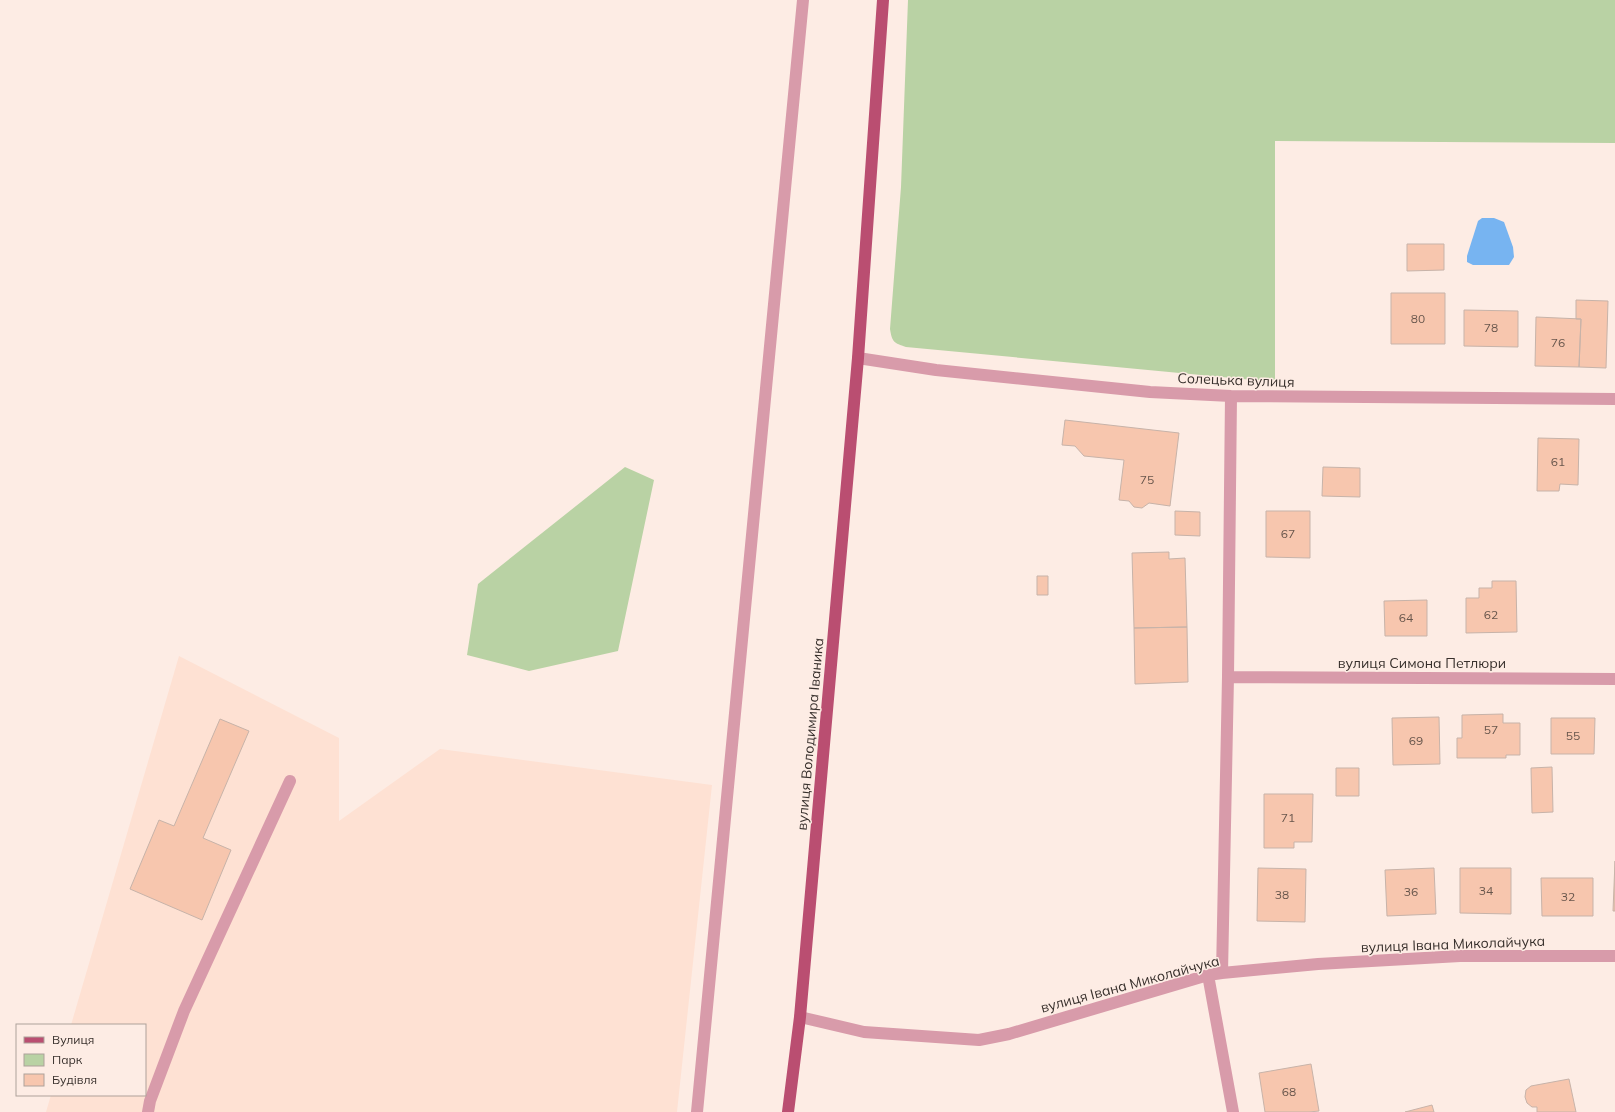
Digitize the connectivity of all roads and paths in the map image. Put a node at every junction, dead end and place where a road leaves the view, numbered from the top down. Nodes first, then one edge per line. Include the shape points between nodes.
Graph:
1 (803, 0) edge
2 (883, 0) edge
3 (858, 358) junction
4 (1231, 396) junction
5 (1615, 399) edge
6 (1228, 677) junction
7 (1615, 679) edge
8 (290, 781) dead end
9 (1615, 956) edge
10 (1222, 973) junction
11 (1208, 975) junction
12 (800, 1017) junction
13 (148, 1112) edge
14 (697, 1112) edge
15 (788, 1112) edge
16 (1233, 1112) edge

1 - 14 street
2 - 3 main road, вулиця Володимира Іваника
3 - 4 street, Солецька вулиця via 936,370 1142,391
3 - 12 main road, вулиця Володимира Іваника
4 - 5 street, Солецька вулиця
4 - 6 street
6 - 7 street, вулиця Симона Петлюри
6 - 10 street
8 - 13 street via 184,1011
9 - 10 street, вулиця Івана Миколайчука via 1460,956 1318,964
10 - 11 street, вулиця Івана Миколайчука
11 - 12 street, вулиця Івана Миколайчука via 1009,1034 979,1040 864,1032
11 - 16 street
12 - 15 main road, вулиця Володимира Іваника

